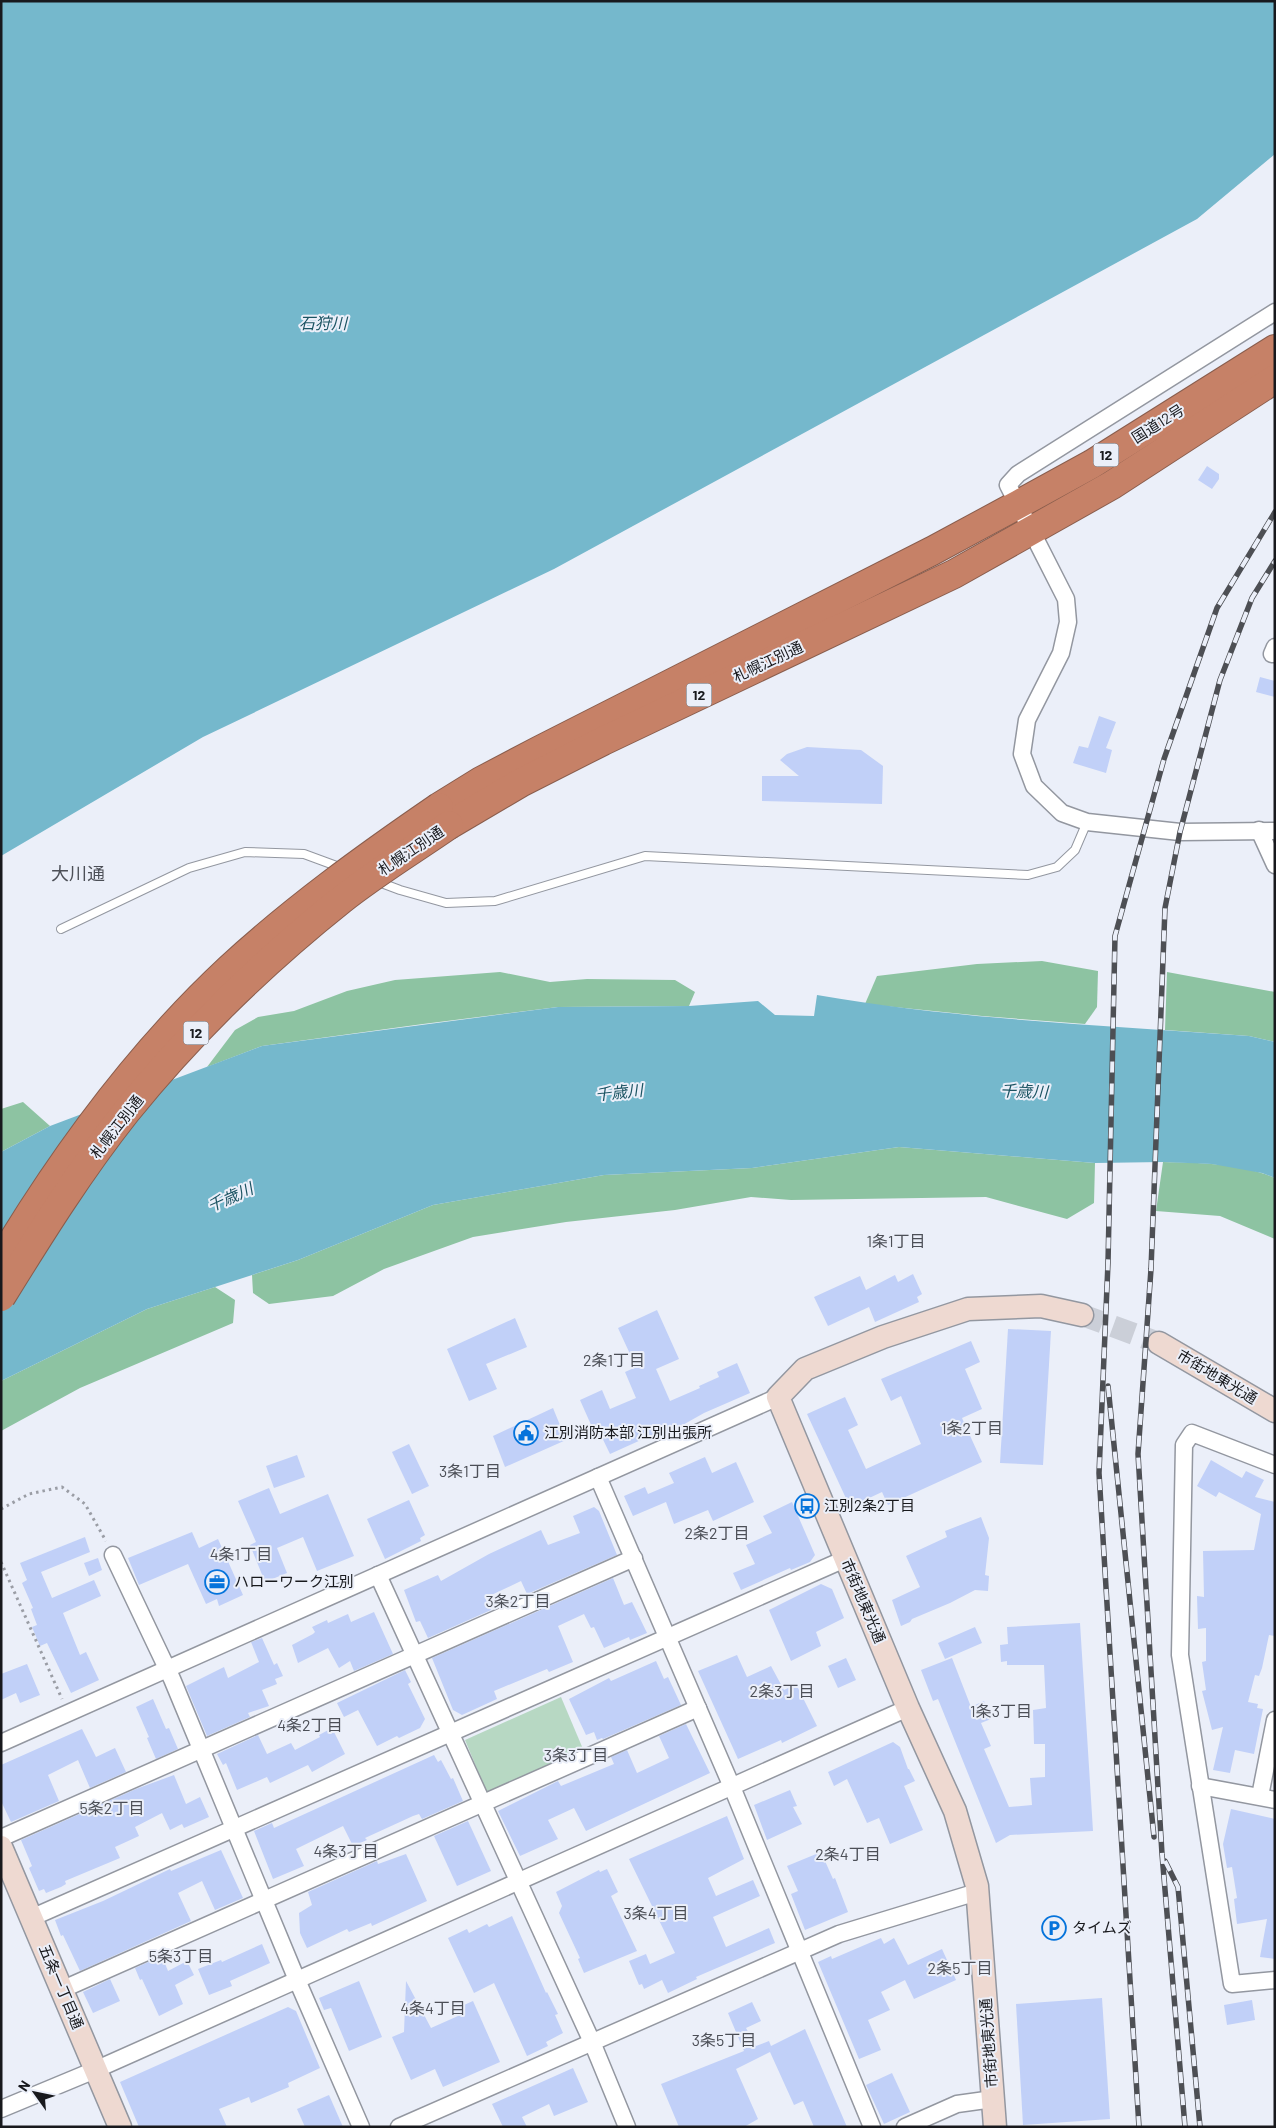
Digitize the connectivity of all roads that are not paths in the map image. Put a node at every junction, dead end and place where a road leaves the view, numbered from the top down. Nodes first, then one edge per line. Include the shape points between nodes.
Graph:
1 (1275, 312) edge
2 (1275, 349) edge
3 (1275, 379) edge
4 (1019, 504) junction
5 (1031, 532) junction
6 (932, 551) joint
7 (954, 574) joint
8 (1275, 647) edge
9 (1275, 654) edge
10 (444, 816) junction
11 (1087, 822) junction
12 (1267, 830) edge
13 (1275, 865) edge
14 (62, 929) dead end
15 (1, 1260) edge
16 (1, 1297) edge
17 (1082, 1315) tunnel mouth
18 (1159, 1343) tunnel mouth
19 (778, 1398) junction
20 (1275, 1411) edge
21 (1275, 1465) edge
22 (598, 1477) junction
23 (114, 1555) road end
24 (634, 1558) junction
25 (845, 1559) junction
26 (378, 1575) junction
27 (669, 1637) junction
28 (414, 1654) junction
29 (168, 1669) junction
30 (698, 1708) junction
31 (908, 1708) junction
32 (1275, 1720) edge
33 (450, 1733) junction
34 (1, 1743) edge
35 (202, 1750) junction
36 (1200, 1786) junction
37 (732, 1787) junction
38 (1267, 1798) edge
39 (483, 1803) junction
40 (234, 1829) junction
41 (1, 1838) edge
42 (1, 1847) edge
43 (519, 1881) junction
44 (977, 1892) junction
45 (264, 1900) junction
46 (31, 1918) junction
47 (799, 1951) junction
48 (297, 1980) junction
49 (1275, 1980) edge
50 (62, 1990) junction
51 (592, 2042) junction
52 (95, 2070) junction
53 (993, 2099) junction
54 (1, 2109) edge
55 (120, 2127) edge
56 (361, 2127) edge
57 (398, 2127) edge
58 (627, 2127) edge
59 (872, 2127) edge
60 (905, 2127) edge
61 (995, 2127) edge

1 - 4 street via 1018,474 1008,485
2 - 4 highway, 国道12号 / 12 via 1100,459
3 - 5 highway, 国道12号 / 12 via 1112,486
4 - 5 street
4 - 6 highway, 国道12号 / 12
5 - 7 highway, 国道12号 / 12
5 - 11 street via 1066,599 1068,622 1061,653 1027,720 1022,754 1034,786 1062,813
6 - 10 highway, 札幌江別通 / 12 via 540,750
7 - 10 highway, 札幌江別通 / 12 via 522,782
8 - 9 street via 1272,654
10 - 15 highway, 札幌江別通 / 12, bridge via 378,849 278,926 228,970 124,1083 50,1182
10 - 16 highway, 札幌江別通 / 12, bridge via 296,937 202,1026 126,1113 71,1189
11 - 12 street via 1180,832
11 - 14 lane via 1075,850 1057,867 1028,875 645,856 495,901 446,902 400,890 304,854 245,852 189,868
12 - 13 street
17 - 19 street via 1041,1306 968,1309 883,1337 805,1369
18 - 20 street, 市街地東光通
19 - 22 street
19 - 25 street, 市街地東光通
21 - 36 street via 1192,1433 1184,1445 1180,1655
22 - 24 street
22 - 26 street
23 - 29 street
24 - 27 street
24 - 28 street
25 - 27 street
25 - 31 street, 市街地東光通
26 - 28 street
26 - 29 street
27 - 30 street
27 - 33 street
28 - 33 street
28 - 35 street
29 - 34 street
29 - 35 street
30 - 37 street
30 - 39 street
31 - 37 street
31 - 44 street, 市街地東光通 via 955,1811
32 - 38 street
33 - 39 street
33 - 40 street
35 - 40 street
35 - 41 street
36 - 38 street
36 - 49 street via 1232,1984
37 - 43 street
37 - 47 street
39 - 43 street
39 - 45 street
40 - 45 street
40 - 46 street
42 - 46 street, 五条一丁目通
43 - 48 street
43 - 51 street
44 - 47 street via 839,1934
44 - 53 street, 市街地東光通
45 - 48 street
45 - 50 street
46 - 50 street, 五条一丁目通
47 - 51 street
47 - 59 street
48 - 52 street
48 - 56 street
50 - 52 street, 五条一丁目通
51 - 57 street
51 - 58 street
52 - 54 street
52 - 55 street, 五条一丁目通
53 - 60 street via 957,2104
53 - 61 street, 市街地東光通

